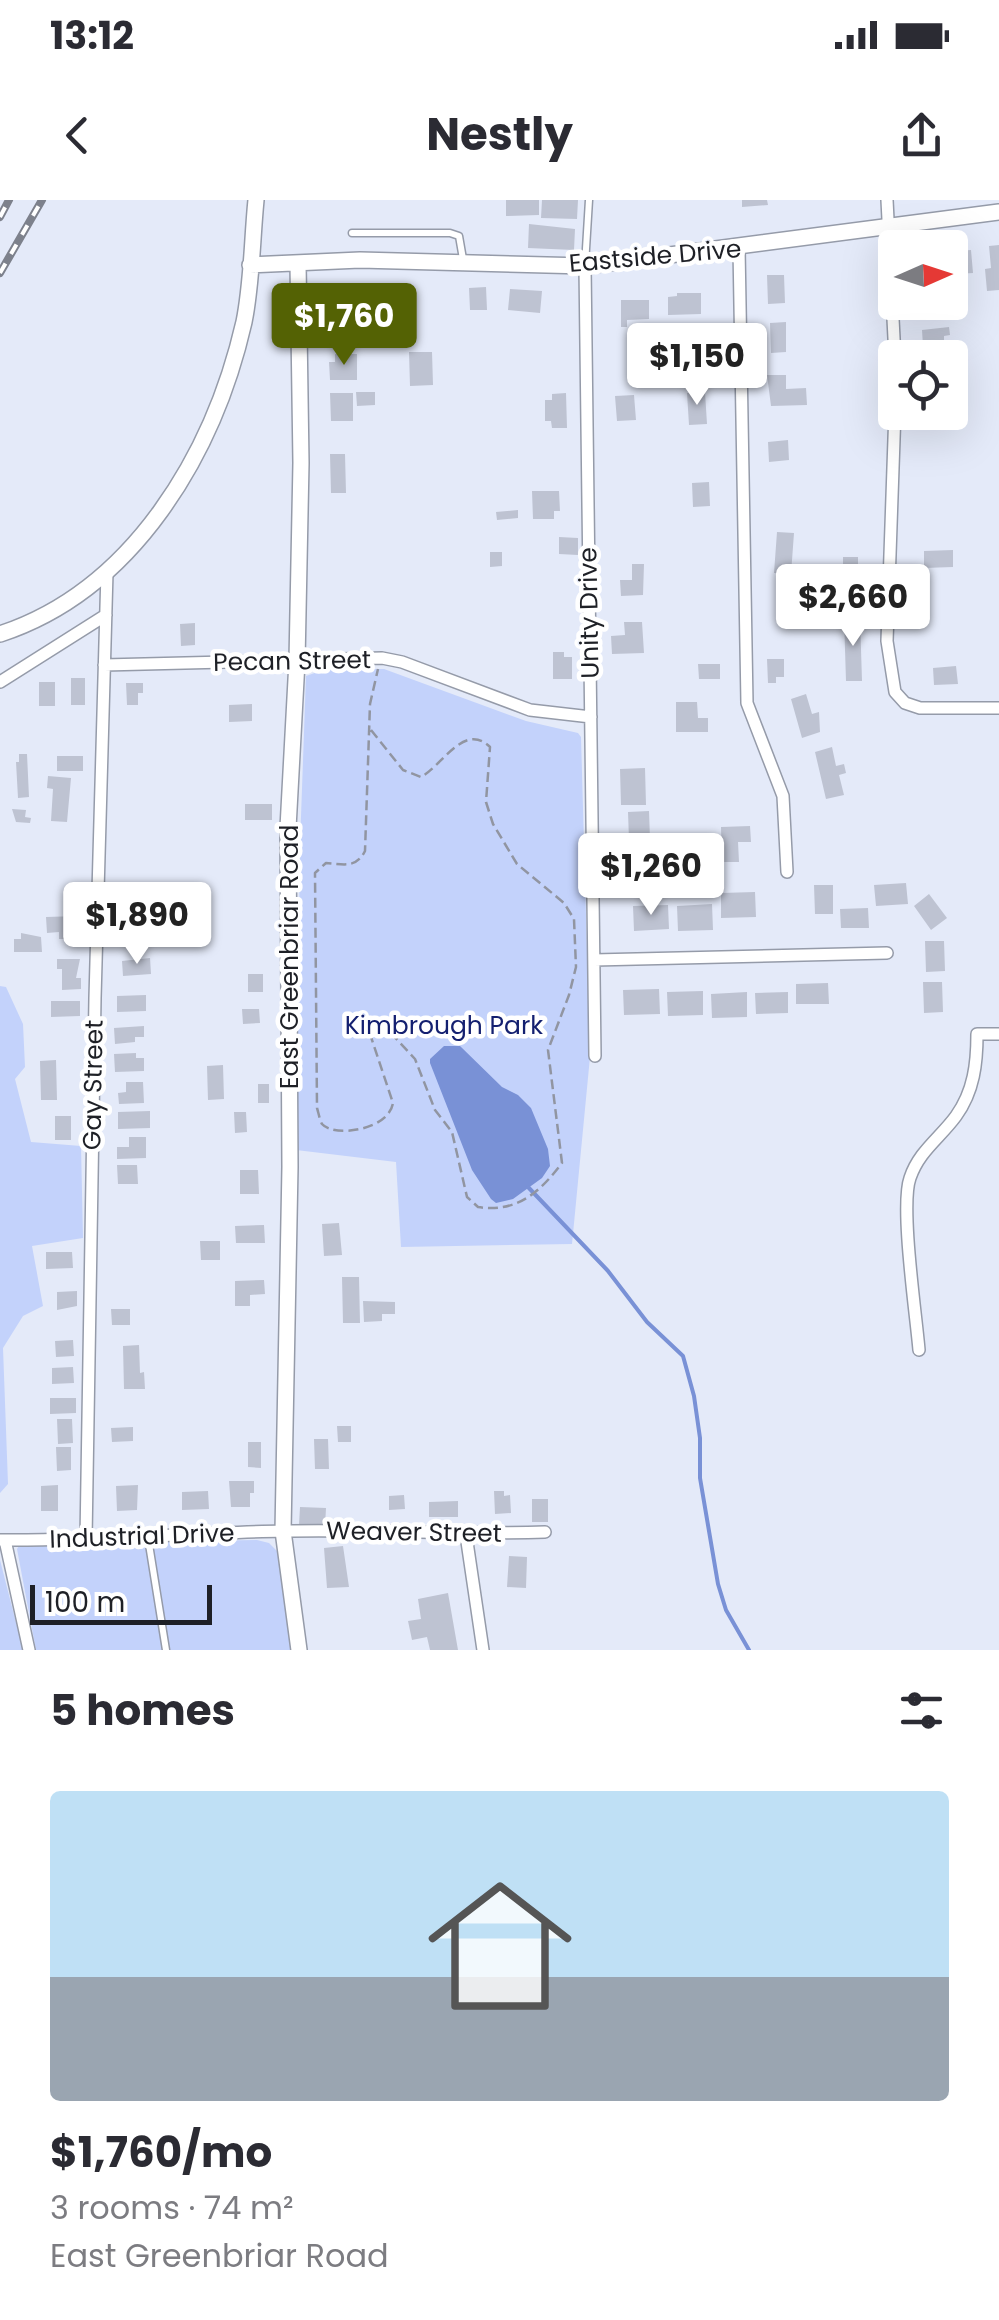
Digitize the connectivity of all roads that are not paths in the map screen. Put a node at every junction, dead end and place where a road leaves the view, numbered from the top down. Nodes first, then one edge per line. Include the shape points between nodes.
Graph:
1 (256, 200) edge
2 (589, 200) edge
3 (887, 200) edge
4 (999, 212) edge
5 (890, 228) junction
6 (352, 233) dead end
7 (739, 248) junction
8 (463, 260) junction
9 (298, 263) junction
10 (250, 265) junction
11 (585, 266) junction
12 (894, 340) edge
13 (894, 430) edge
14 (107, 572) junction
15 (106, 616) junction
16 (0, 634) edge
17 (298, 660) junction
18 (104, 665) junction
19 (0, 682) edge
20 (999, 708) edge
21 (591, 717) junction
22 (786, 872) dead end
23 (887, 953) dead end
24 (594, 960) junction
25 (999, 1034) edge
26 (596, 1056) dead end
27 (919, 1350) dead end
28 (283, 1530) junction
29 (545, 1532) dead end
30 (466, 1535) junction
31 (148, 1538) junction
32 (86, 1539) junction
33 (2, 1540) edge
34 (29, 1650) edge
35 (166, 1650) edge
36 (299, 1650) edge
37 (484, 1650) edge

1 - 10 street
2 - 11 lane
3 - 5 street
4 - 5 street, Eastside Drive
5 - 7 street, Eastside Drive
5 - 12 street
6 - 8 lane via 450,233 459,236
7 - 11 street, Eastside Drive
7 - 22 street via 746,684 751,720 783,796
8 - 9 street, Eastside Drive
8 - 11 street, Eastside Drive
9 - 10 street, Eastside Drive
9 - 17 street, East Greenbriar Road
10 - 14 street via 244,318 210,429 182,481
11 - 21 street, Unity Drive
13 - 20 street via 887,640 895,692 920,708
14 - 15 street, Gay Street
14 - 16 street via 42,617
15 - 18 street, Gay Street
15 - 19 street
17 - 18 street, Pecan Street
17 - 21 street, Pecan Street via 382,658 530,710
17 - 28 street, East Greenbriar Road via 288,828
18 - 32 street, Gay Street
21 - 24 street, Unity Drive
23 - 24 street
24 - 26 street, Unity Drive
25 - 27 street via 976,1034 970,1090 957,1116 919,1156 908,1183
28 - 30 street, Weaver Street
28 - 31 street, Industrial Drive
28 - 36 street, East Greenbriar Road
29 - 30 street, Weaver Street
30 - 37 street
31 - 32 street, Industrial Drive
31 - 35 lane
32 - 33 street, Industrial Drive
33 - 34 street

